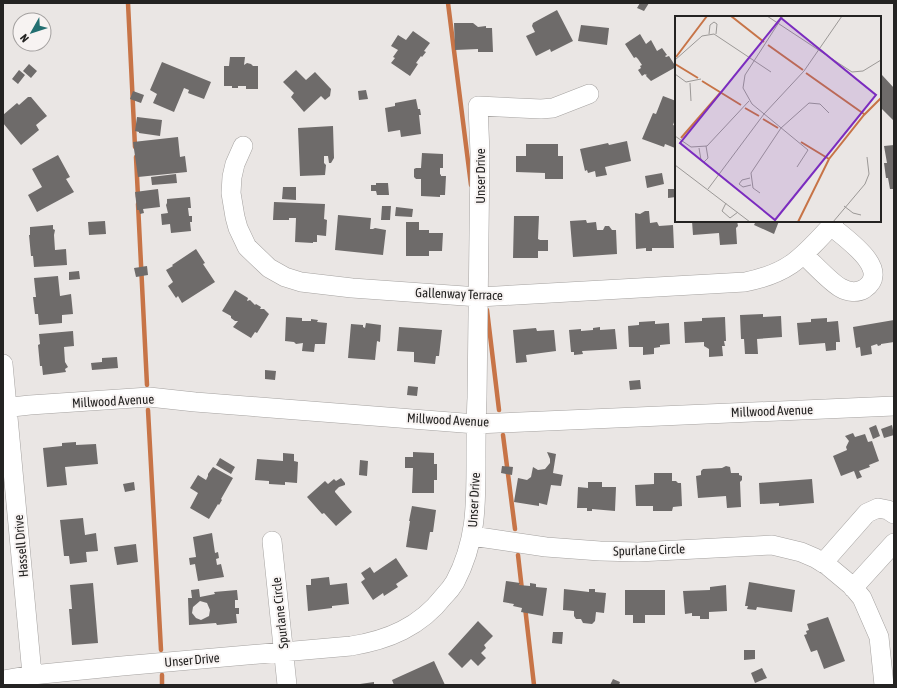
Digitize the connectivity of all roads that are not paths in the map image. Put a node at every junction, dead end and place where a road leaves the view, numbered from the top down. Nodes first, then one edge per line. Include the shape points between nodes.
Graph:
1 (589, 94) dead end
2 (243, 146) dead end
3 (833, 224) edge
4 (804, 255) junction
5 (479, 297) junction
6 (3, 364) edge
7 (894, 406) edge
8 (5, 408) edge
9 (476, 424) junction
10 (894, 514) edge
11 (472, 536) junction
12 (272, 541) dead end
13 (894, 543) edge
14 (823, 563) junction
15 (853, 588) junction
16 (284, 652) junction
17 (3, 680) edge
18 (33, 680) edge
19 (286, 685) edge
20 (884, 685) edge

1 - 5 street, Unser Drive via 553,108 478,106
2 - 5 street, Gallenway Terrace via 232,177 234,217 247,247 269,268 301,282
3 - 4 street, Gallenway Terrace
3 - 4 street, Gallenway Terrace via 868,260 872,268 872,278 868,286 859,291 848,291 839,287
4 - 5 street, Gallenway Terrace via 778,272 746,282
5 - 9 street, Unser Drive
6 - 8 street, Hassell Drive
7 - 9 street, Millwood Avenue
8 - 9 street, Millwood Avenue via 149,397
8 - 18 street, Hassell Drive
9 - 11 street, Unser Drive via 476,510
10 - 14 street via 878,508 866,513
11 - 14 street, Spurlane Circle via 546,547 600,551 638,552 772,545 801,552
11 - 16 street, Unser Drive via 466,559 454,583 438,604 406,630 370,643
12 - 16 street, Spurlane Circle
13 - 15 street
14 - 15 street, Spurlane Circle
15 - 20 street, Spurlane Circle via 862,598 879,636
16 - 18 street, Unser Drive
16 - 19 street, Spurlane Circle
17 - 18 street, Unser Drive

